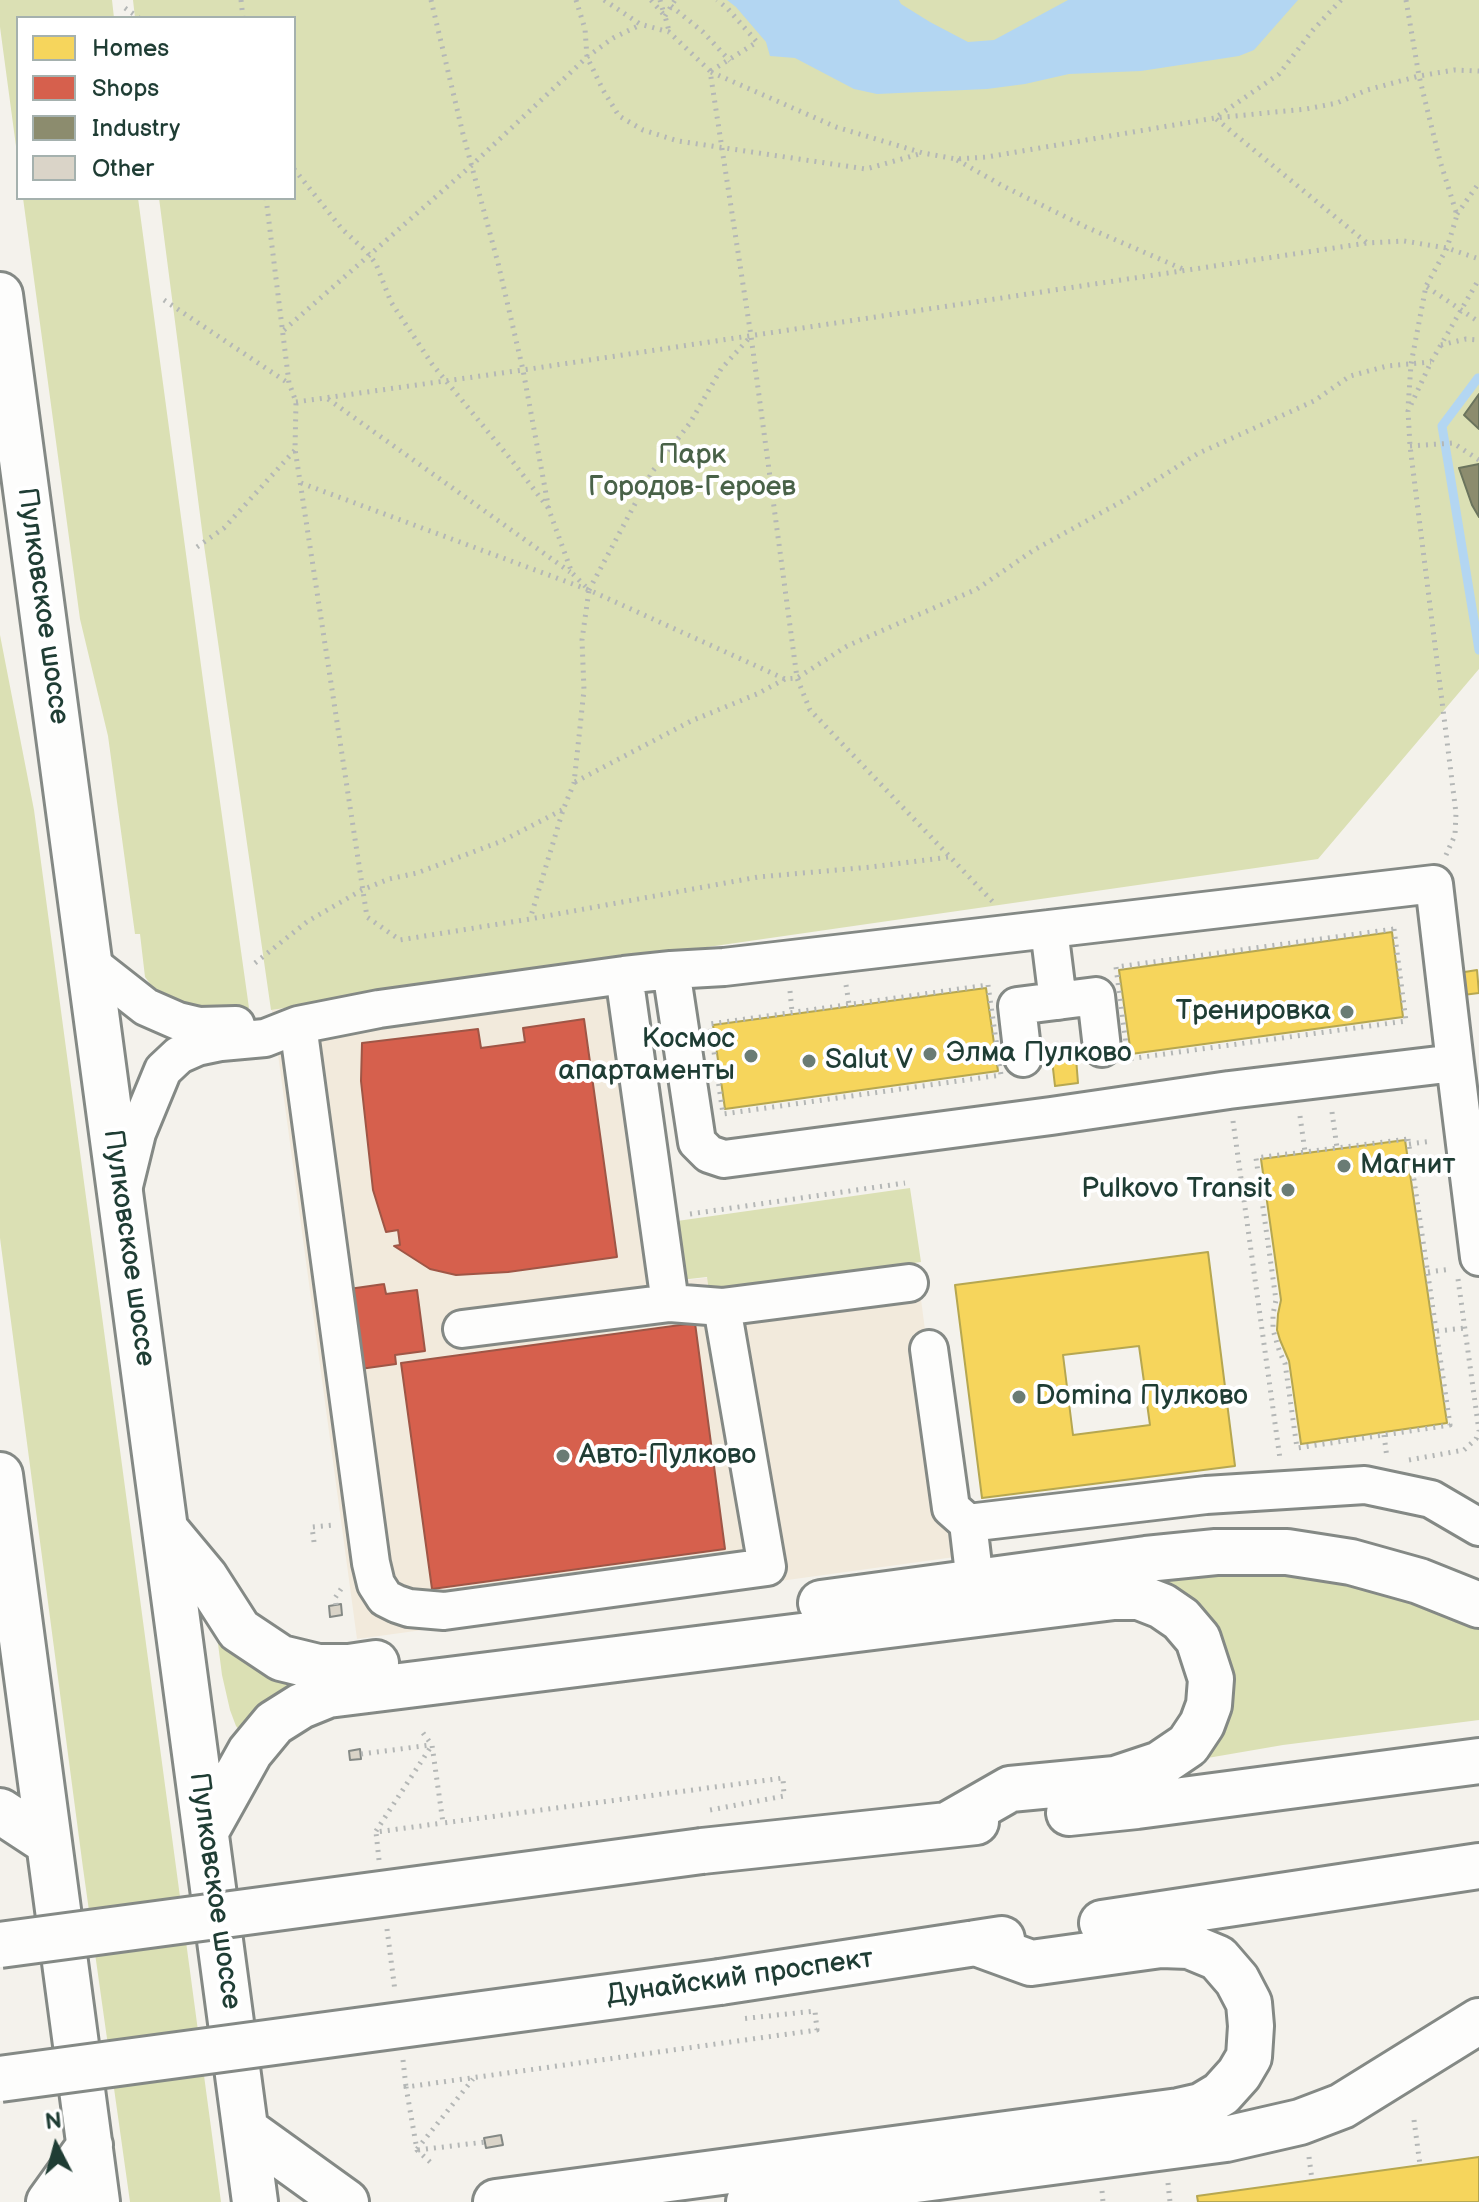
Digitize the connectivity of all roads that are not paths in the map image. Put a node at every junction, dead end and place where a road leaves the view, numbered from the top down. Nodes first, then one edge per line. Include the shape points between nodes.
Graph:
1 (0, 295) edge
2 (1049, 929) junction
3 (90, 963) junction
4 (671, 970) junction
5 (624, 975) junction
6 (1058, 1001) junction
7 (298, 1025) junction
8 (1102, 1048) dead end
9 (1023, 1058) dead end
10 (1455, 1063) junction
11 (121, 1199) junction
12 (1479, 1257) edge
13 (909, 1283) dead end
14 (670, 1303) junction
15 (722, 1307) junction
16 (462, 1329) dead end
17 (929, 1349) dead end
18 (0, 1475) edge
19 (968, 1523) junction
20 (1479, 1527) edge
21 (165, 1529) junction
22 (6, 1575) edge
23 (975, 1582) junction
24 (1479, 1605) edge
25 (1479, 1761) edge
26 (0, 1811) edge
27 (947, 1825) junction
28 (206, 1831) junction
29 (49, 1843) junction
30 (1479, 1866) edge
31 (976, 1943) junction
32 (0, 1945) edge
33 (1479, 2021) edge
34 (0, 2079) edge
35 (246, 2130) junction
36 (90, 2145) junction
37 (49, 2202) edge
38 (97, 2202) edge
39 (255, 2202) edge
40 (346, 2202) edge
41 (496, 2202) edge
42 (749, 2202) edge

1 - 3 main road, Пулковское шоссе
2 - 4 lane
2 - 6 lane
2 - 10 lane via 1434,884
3 - 7 lane via 146,1007 178,1021 199,1026
3 - 11 main road, Пулковское шоссе
4 - 5 lane
4 - 10 lane via 697,1142 724,1159
5 - 7 lane
5 - 14 lane
6 - 8 lane via 1096,996
6 - 9 lane via 1017,1006
7 - 11 lane via 265,1038 197,1047 163,1070 137,1133
7 - 15 lane via 371,1563 385,1598 409,1608 444,1611 767,1567
10 - 12 lane
11 - 21 main road, Пулковское шоссе
13 - 15 lane
14 - 15 lane
14 - 16 lane
17 - 19 lane via 951,1508
18 - 22 main road
19 - 20 lane via 1206,1495 1365,1485 1431,1499
19 - 23 lane
21 - 23 main road via 239,1630 281,1658 318,1667
21 - 28 main road, Пулковское шоссе
22 - 29 main road
23 - 24 main road via 1174,1556 1287,1552 1351,1562
25 - 27 main road
26 - 29 main road
27 - 28 main road via 1010,1789 1115,1779 1160,1764 1188,1745 1209,1705 1211,1679 1198,1639 1162,1606 1139,1597 1114,1597 328,1695 274,1723 250,1752
27 - 32 main road, bridge via 699,1832
28 - 35 main road, Пулковское шоссе
29 - 36 main road
30 - 31 main road, Дунайский проспект
31 - 34 main road, Дунайский проспект, bridge via 730,2000
31 - 41 main road via 1031,1963 1161,1945 1189,1946 1218,1958 1249,2003 1249,2057 1221,2094 1179,2111
33 - 42 main road via 1342,2106 1300,2122 1226,2139
35 - 39 main road, Пулковское шоссе
35 - 40 main road
36 - 37 main road
36 - 38 main road

